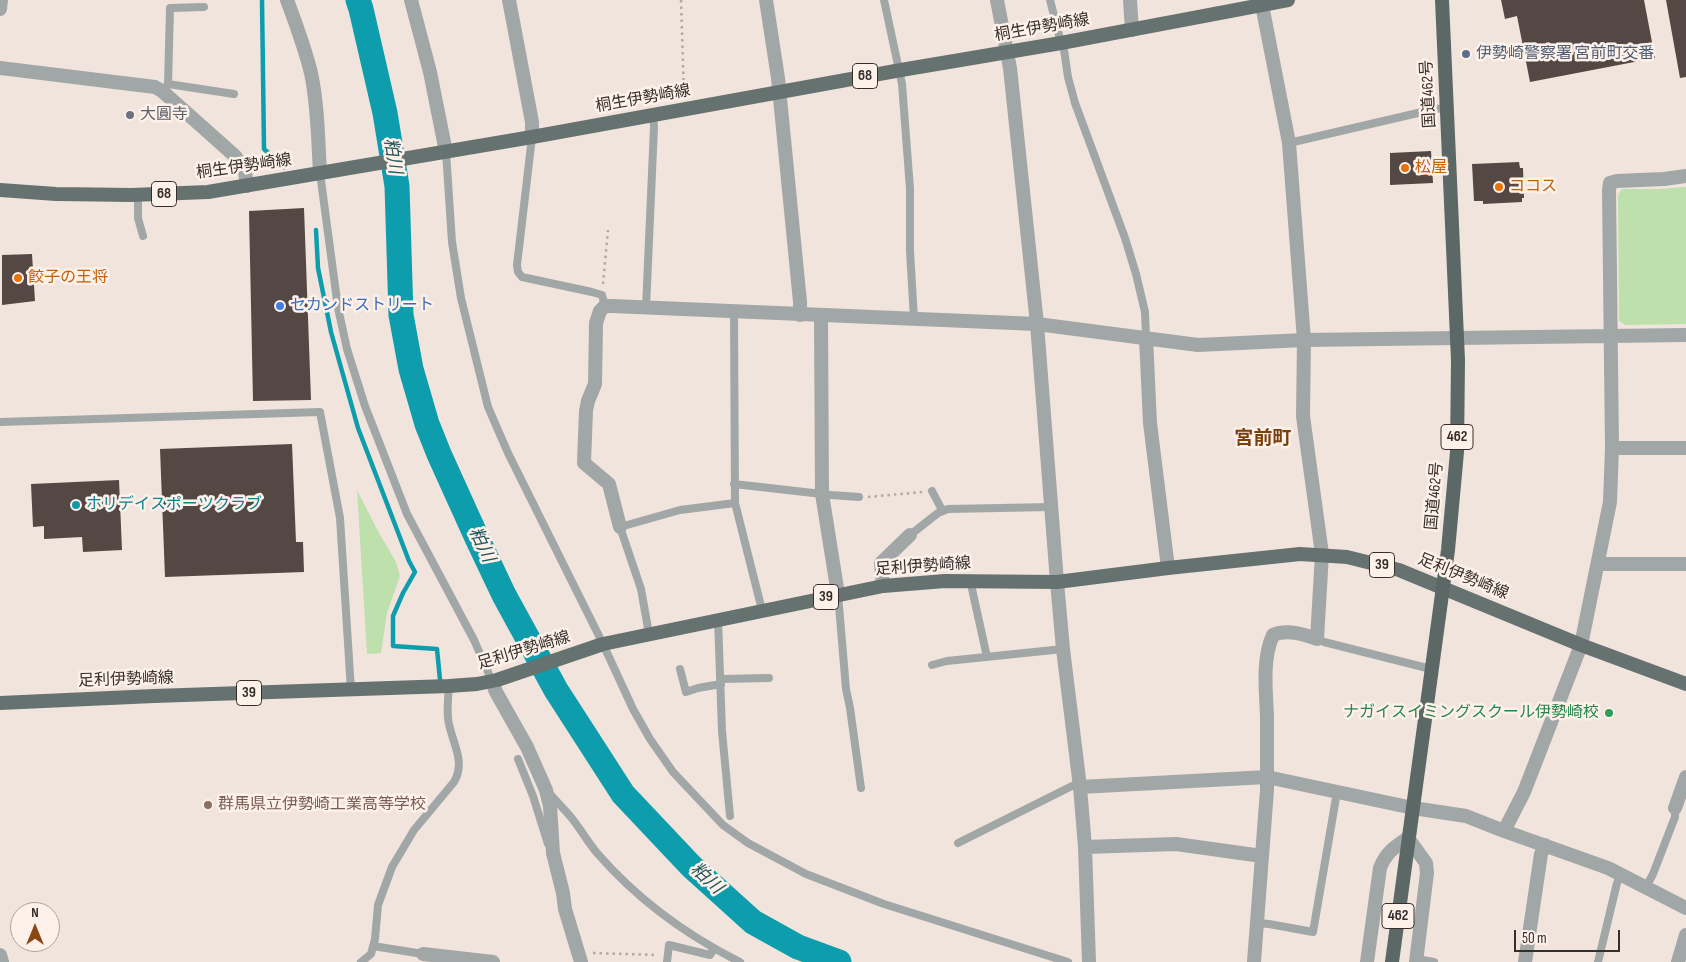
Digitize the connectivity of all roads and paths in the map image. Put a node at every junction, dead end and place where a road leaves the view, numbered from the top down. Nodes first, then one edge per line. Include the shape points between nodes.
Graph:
1 (1, 0) edge
2 (287, 0) edge
3 (411, 0) edge
4 (509, 0) edge
5 (680, 0) edge
6 (766, 0) edge
7 (884, 0) edge
8 (997, 0) edge
9 (1050, 0) edge
10 (1130, 0) edge
11 (1288, 0) edge
12 (1442, 0) edge
13 (1262, 5) junction
14 (204, 7) dead end
15 (0, 9) edge
16 (1132, 30) junction
17 (1062, 43) junction
18 (1007, 52) junction
19 (0, 68) edge
20 (900, 70) junction
21 (165, 87) junction
22 (779, 93) junction
23 (234, 94) dead end
24 (684, 96) dead end
25 (1447, 108) junction
26 (653, 116) junction
27 (532, 137) junction
28 (1289, 143) junction
29 (443, 152) junction
30 (323, 172) junction
31 (1686, 176) edge
32 (248, 186) junction
33 (0, 190) edge
34 (138, 195) junction
35 (608, 230) dead end
36 (143, 236) dead end
37 (606, 302) junction
38 (646, 308) junction
39 (734, 312) junction
40 (800, 315) junction
41 (821, 316) junction
42 (914, 319) junction
43 (1037, 324) junction
44 (1686, 335) edge
45 (1611, 336) junction
46 (1146, 338) junction
47 (1457, 338) junction
48 (1304, 340) junction
49 (0, 422) edge
50 (1612, 448) junction
51 (1686, 448) edge
52 (734, 484) junction
53 (932, 491) joint
54 (822, 494) junction
55 (859, 496) joint
56 (735, 503) junction
57 (1051, 507) junction
58 (942, 510) junction
59 (620, 527) junction
60 (910, 535) joint
61 (1322, 554) junction
62 (1599, 564) junction
63 (1686, 564) edge
64 (1168, 568) junction
65 (972, 581) junction
66 (1057, 582) junction
67 (883, 586) junction
68 (1442, 587) junction
69 (838, 594) junction
70 (762, 610) junction
71 (718, 619) junction
72 (649, 634) junction
73 (1317, 639) junction
74 (601, 645) junction
75 (1581, 645) junction
76 (1063, 649) junction
77 (986, 657) junction
78 (932, 664) dead end
79 (680, 668) dead end
80 (1431, 669) junction
81 (769, 678) dead end
82 (494, 680) junction
83 (721, 682) junction
84 (1686, 684) edge
85 (449, 686) junction
86 (351, 690) junction
87 (0, 702) edge
88 (518, 759) dead end
89 (1267, 777) junction
90 (1686, 777) edge
91 (1080, 785) junction
92 (862, 788) dead end
93 (546, 790) junction
94 (1337, 792) junction
95 (1413, 808) junction
96 (1675, 808) joint
97 (730, 816) dead end
98 (1504, 831) junction
99 (1408, 838) junction
100 (958, 843) dead end
101 (1545, 845) junction
102 (1085, 847) junction
103 (553, 853) junction
104 (1262, 856) junction
105 (1621, 874) junction
106 (1646, 886) junction
107 (1686, 908) edge
108 (1257, 923) junction
109 (1686, 935) edge
110 (373, 946) junction
111 (714, 949) junction
112 (423, 954) joint
113 (0, 955) edge
114 (580, 958) edge
115 (668, 959) edge
116 (1416, 961) edge
117 (2, 962) edge
118 (361, 962) edge
119 (493, 962) edge
120 (740, 962) edge
121 (1068, 962) edge
122 (1089, 962) edge
123 (1254, 962) edge
124 (1368, 962) edge
125 (1392, 962) edge
126 (1434, 962) edge
127 (1525, 962) edge
128 (1598, 962) edge
129 (1678, 962) edge

1 - 15 street
2 - 30 street via 311,74
3 - 29 street via 430,72
4 - 27 street
5 - 24 path
6 - 22 street
7 - 20 lane
8 - 18 street
9 - 17 lane
10 - 16 street
11 - 13 main road, 桐生伊勢崎線 / 68
12 - 25 highway, 国道462号 / 462
13 - 16 main road, 桐生伊勢崎線 / 68
13 - 28 street
14 - 21 lane via 170,8
16 - 17 main road, 桐生伊勢崎線 / 68
17 - 18 main road, 桐生伊勢崎線 / 68
17 - 46 lane via 1075,103 1136,274 1145,312
18 - 20 main road, 桐生伊勢崎線 / 68
18 - 43 street
19 - 21 street
20 - 22 main road, 桐生伊勢崎線 / 68
20 - 42 lane via 910,188
21 - 23 lane
21 - 32 street via 241,163
22 - 26 main road, 桐生伊勢崎線 / 68
22 - 40 street
25 - 28 lane
25 - 47 highway, 国道462号 / 462
26 - 27 main road, 桐生伊勢崎線 / 68
26 - 38 lane
27 - 29 main road, 桐生伊勢崎線 / 68
27 - 37 lane via 516,265 518,272 522,277 592,292
28 - 48 street
29 - 30 main road, 桐生伊勢崎線 / 68
29 - 74 lane via 461,298 488,407
30 - 32 main road, 桐生伊勢崎線 / 68
30 - 82 lane via 338,308 365,406 407,514
31 - 45 street via 1610,183
32 - 34 main road, 桐生伊勢崎線 / 68 via 208,192
33 - 34 main road, 桐生伊勢崎線 / 68
34 - 36 lane via 138,218
35 - 37 path
37 - 38 street
37 - 59 street via 597,315 595,384 586,411 584,463 609,484
38 - 39 street
39 - 40 street
39 - 52 lane
40 - 41 street
41 - 42 street
41 - 54 street
42 - 43 street
43 - 46 street
43 - 57 street
44 - 45 street
45 - 47 street
45 - 50 street
46 - 48 street via 1198,344
46 - 64 street via 1150,422
47 - 48 street
47 - 68 highway, 国道462号 / 462 via 1457,452
48 - 61 street via 1302,416
49 - 86 lane via 320,412 340,518
50 - 51 street
50 - 62 street via 1610,502
52 - 54 lane
52 - 56 lane
53 - 55 path
53 - 58 lane
54 - 55 lane
54 - 69 street
56 - 59 lane via 680,510
56 - 70 lane
57 - 58 lane
57 - 66 street
58 - 60 lane
59 - 72 lane via 641,589
60 - 67 street via 881,564
61 - 64 main road, 足利伊勢崎線 / 39 via 1278,555
61 - 68 main road, 足利伊勢崎線 / 39 via 1365,560
61 - 73 street
62 - 63 street
62 - 75 street
64 - 66 main road, 足利伊勢崎線 / 39
65 - 66 main road, 足利伊勢崎線 / 39
65 - 67 main road, 足利伊勢崎線 / 39 via 926,581
65 - 77 lane
66 - 76 street
67 - 69 main road, 足利伊勢崎線 / 39
68 - 75 main road, 足利伊勢崎線 / 39
68 - 80 highway, 国道462号 / 462
69 - 70 main road, 足利伊勢崎線 / 39
69 - 92 lane via 846,689
70 - 71 main road, 足利伊勢崎線 / 39
71 - 72 main road, 足利伊勢崎線 / 39
71 - 83 lane
72 - 74 main road, 足利伊勢崎線 / 39
73 - 80 lane
73 - 89 street via 1279,633 1273,635 1270,642 1266,681
74 - 82 main road, 足利伊勢崎線 / 39
74 - 121 lane via 650,739 673,772 723,824 748,843 824,882
75 - 84 main road, 足利伊勢崎線 / 39
75 - 98 street via 1527,784
76 - 77 lane
76 - 91 street
77 - 78 lane
79 - 83 lane via 686,692
80 - 95 highway, 国道462号 / 462
81 - 83 lane
82 - 85 main road, 足利伊勢崎線 / 39
82 - 93 street via 496,692 527,747
83 - 97 lane
85 - 86 main road, 足利伊勢崎線 / 39
85 - 110 lane via 448,719 459,760 459,774 414,830 392,867 378,905
86 - 87 main road, 足利伊勢崎線 / 39
88 - 103 lane
89 - 91 street
89 - 94 street
89 - 104 street
90 - 96 street
91 - 100 lane
91 - 102 street
93 - 103 street
93 - 111 lane via 622,880 675,924
94 - 95 street
94 - 108 lane via 1313,932
95 - 98 street via 1466,816
95 - 99 highway, 国道462号 / 462
96 - 106 lane
98 - 101 street
99 - 116 street via 1426,863 1427,873
99 - 124 street via 1390,850 1380,868
99 - 125 highway, 国道462号 / 462
101 - 105 street
101 - 127 street
102 - 104 street via 1176,844
102 - 122 street
103 - 114 street
104 - 108 street
105 - 106 street
105 - 128 lane
106 - 107 street
108 - 123 street
109 - 129 street
110 - 112 lane
110 - 118 lane via 371,954
111 - 115 lane via 710,955 670,945
111 - 120 lane
112 - 119 street
113 - 117 street
114 - 115 path
116 - 126 lane

